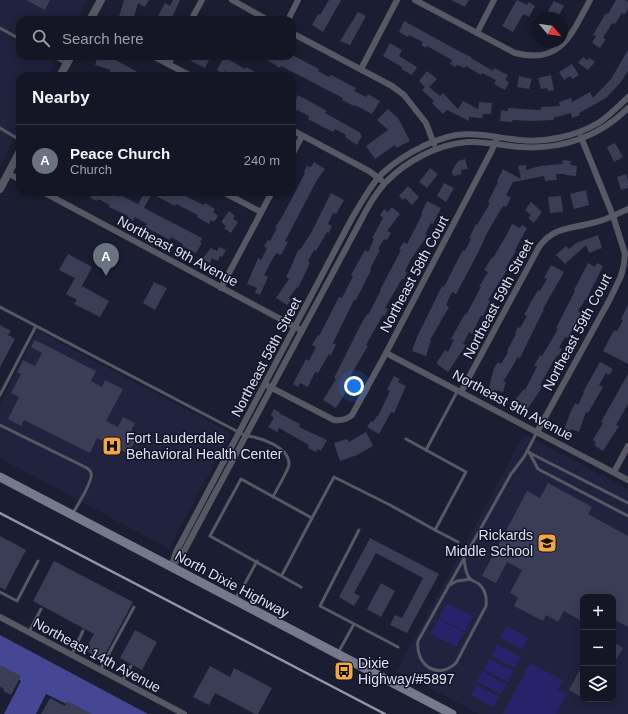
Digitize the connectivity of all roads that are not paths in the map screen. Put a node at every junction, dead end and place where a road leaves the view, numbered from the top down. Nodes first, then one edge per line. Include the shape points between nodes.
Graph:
1 (101, 0) edge
2 (202, 0) edge
3 (232, 0) edge
4 (298, 0) edge
5 (397, 0) edge
6 (415, 0) edge
7 (494, 0) edge
8 (590, 0) edge
9 (92, 16) edge
10 (193, 16) edge
11 (261, 16) edge
12 (290, 16) edge
13 (0, 28) edge
14 (477, 33) junction
15 (296, 35) edge
16 (16, 37) edge
17 (60, 60) edge
18 (69, 60) edge
19 (160, 60) edge
20 (170, 60) edge
21 (67, 64) junction
22 (168, 64) junction
23 (361, 69) junction
24 (62, 72) edge
25 (183, 72) edge
26 (628, 97) edge
27 (628, 108) edge
28 (0, 128) edge
29 (296, 132) edge
30 (579, 132) junction
31 (302, 136) junction
32 (16, 138) edge
33 (582, 139) junction
34 (496, 140) junction
35 (433, 141) junction
36 (296, 147) edge
37 (436, 149) junction
38 (16, 159) edge
39 (8, 173) junction
40 (16, 178) edge
41 (379, 178) junction
42 (385, 183) junction
43 (0, 189) edge
44 (50, 196) edge
45 (231, 196) edge
46 (270, 196) edge
47 (628, 209) edge
48 (261, 212) junction
49 (613, 216) junction
50 (221, 288) junction
51 (0, 307) edge
52 (36, 326) junction
53 (295, 327) junction
54 (302, 331) junction
55 (386, 352) junction
56 (265, 385) junction
57 (271, 388) junction
58 (460, 391) junction
59 (0, 395) edge
60 (0, 425) edge
61 (239, 432) junction
62 (537, 432) junction
63 (246, 436) junction
64 (406, 439) dead end
65 (628, 446) edge
66 (426, 450) junction
67 (528, 452) junction
68 (614, 472) junction
69 (0, 477) edge
70 (628, 480) edge
71 (273, 496) junction
72 (628, 504) edge
73 (72, 515) junction
74 (628, 516) edge
75 (312, 518) junction
76 (359, 530) dead end
77 (435, 530) junction
78 (458, 542) dead end
79 (464, 558) junction
80 (38, 561) dead end
81 (257, 562) junction
82 (171, 568) junction
83 (282, 575) junction
84 (471, 579) junction
85 (448, 586) junction
86 (302, 587) dead end
87 (0, 592) edge
88 (233, 600) junction
89 (134, 608) dead end
90 (41, 609) dead end
91 (0, 616) edge
92 (354, 624) junction
93 (83, 631) dead end
94 (29, 632) junction
95 (398, 647) dead end
96 (337, 654) junction
97 (72, 655) junction
98 (131, 666) dead end
99 (100, 670) junction
100 (122, 681) junction
101 (184, 714) edge
102 (452, 714) edge

1 - 9 street
2 - 10 street
3 - 11 street
4 - 12 street
5 - 23 street
6 - 14 street
7 - 14 street
8 - 14 street via 568,39 559,48 540,56 514,53
13 - 16 lane
15 - 23 street
17 - 21 lane
18 - 21 street
19 - 22 street
20 - 22 street
21 - 24 street
22 - 25 street
23 - 35 street via 404,95 426,122
26 - 30 street via 598,123
27 - 33 street via 606,127
28 - 32 lane
29 - 31 street
30 - 33 street, Northeast 59th Court
30 - 34 street via 551,139
31 - 36 street
31 - 41 street
33 - 34 street via 540,148 520,147
33 - 49 street, Northeast 59th Court
34 - 35 street via 481,134
34 - 37 street via 467,142
34 - 55 street, Northeast 58th Court
35 - 37 street
35 - 41 street, Northeast 58th Street via 404,158
37 - 42 street, Northeast 58th Street via 406,165
38 - 39 street
39 - 40 street
39 - 43 street
41 - 42 street
41 - 53 street, Northeast 58th Street via 361,204
42 - 54 street, Northeast 58th Street via 358,224
44 - 50 street, Northeast 9th Avenue
45 - 48 street
46 - 48 street
47 - 49 street
48 - 50 street
49 - 58 street, Northeast 59th Street via 561,230 544,239
49 - 62 street, Northeast 59th Court via 625,254 621,276
50 - 53 street, Northeast 9th Avenue
51 - 52 lane
52 - 59 lane
52 - 61 lane
53 - 54 street, Northeast 9th Avenue
53 - 56 street, Northeast 58th Street
54 - 57 street, Northeast 58th Street
55 - 57 street, Northeast 58th Court via 357,408 347,419 334,420
55 - 58 street, Northeast 9th Avenue
56 - 57 street
56 - 61 street, Northeast 58th Street
57 - 63 street, Northeast 58th Street
58 - 62 street, Northeast 9th Avenue
58 - 66 lane
60 - 73 lane via 91,472 92,477
61 - 63 lane
61 - 82 street, Northeast 58th Street via 176,552
62 - 67 lane
62 - 68 street, Northeast 9th Avenue
63 - 71 lane via 258,437 269,442 280,448 287,456 289,466
63 - 82 street, Northeast 58th Street via 182,556
64 - 66 lane
65 - 68 street
66 - 77 lane via 466,472
67 - 72 lane
67 - 74 lane via 538,469
67 - 79 lane via 511,474
68 - 70 street, Northeast 9th Avenue
69 - 73 main road, North Dixie Highway
71 - 75 lane
71 - 81 lane via 240,479 210,536
73 - 82 main road, North Dixie Highway
75 - 77 lane via 334,477
75 - 83 lane
76 - 92 lane via 320,606
77 - 78 lane
79 - 84 lane via 467,574
79 - 85 lane
80 - 87 lane via 17,601
81 - 83 lane
81 - 88 lane
82 - 88 main road, North Dixie Highway
83 - 86 lane
84 - 85 lane via 457,581
84 - 85 lane via 484,589 486,606 456,663 444,671 435,670 423,662 417,649 418,641
88 - 96 main road, North Dixie Highway
89 - 99 lane
90 - 94 lane
91 - 94 street, Northeast 14th Avenue
92 - 95 lane
92 - 96 lane
93 - 97 lane
94 - 97 street, Northeast 14th Avenue
96 - 102 main road, North Dixie Highway
97 - 99 street, Northeast 14th Avenue
98 - 100 lane
99 - 100 street, Northeast 14th Avenue
100 - 101 street, Northeast 14th Avenue

